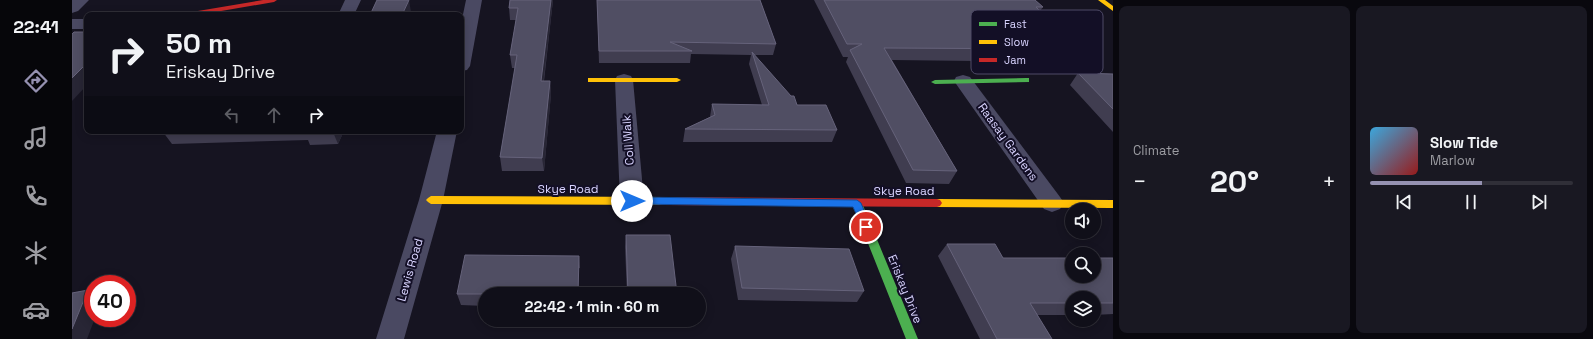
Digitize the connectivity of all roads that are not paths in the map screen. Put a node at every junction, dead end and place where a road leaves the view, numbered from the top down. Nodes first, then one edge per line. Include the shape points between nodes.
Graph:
1 (81, 0) edge
2 (274, 0) edge
3 (353, 0) edge
4 (474, 0) edge
5 (1101, 0) edge
6 (72, 8) edge
7 (1113, 9) edge
8 (204, 12) edge
9 (347, 12) edge
10 (72, 24) edge
11 (84, 24) edge
12 (464, 51) edge
13 (591, 80) dead end
14 (624, 80) junction
15 (677, 80) dead end
16 (1026, 80) dead end
17 (963, 81) junction
18 (935, 82) dead end
19 (446, 134) edge
20 (431, 200) junction
21 (632, 201) junction
22 (857, 203) junction
23 (1052, 203) junction
24 (1113, 204) edge
25 (390, 339) edge
26 (912, 339) edge

1 - 6 street
2 - 8 street
3 - 9 street
4 - 12 street
5 - 7 street
10 - 11 street
13 - 14 street
14 - 15 street
14 - 21 street, Coll Walk
16 - 17 street
17 - 18 street
17 - 23 street, Raasay Gardens
19 - 20 street, Lewis Road
20 - 21 street, Skye Road
20 - 25 street, Lewis Road
21 - 22 street, Skye Road
22 - 23 street, Skye Road
22 - 26 street, Eriskay Drive
23 - 24 street, Skye Road

